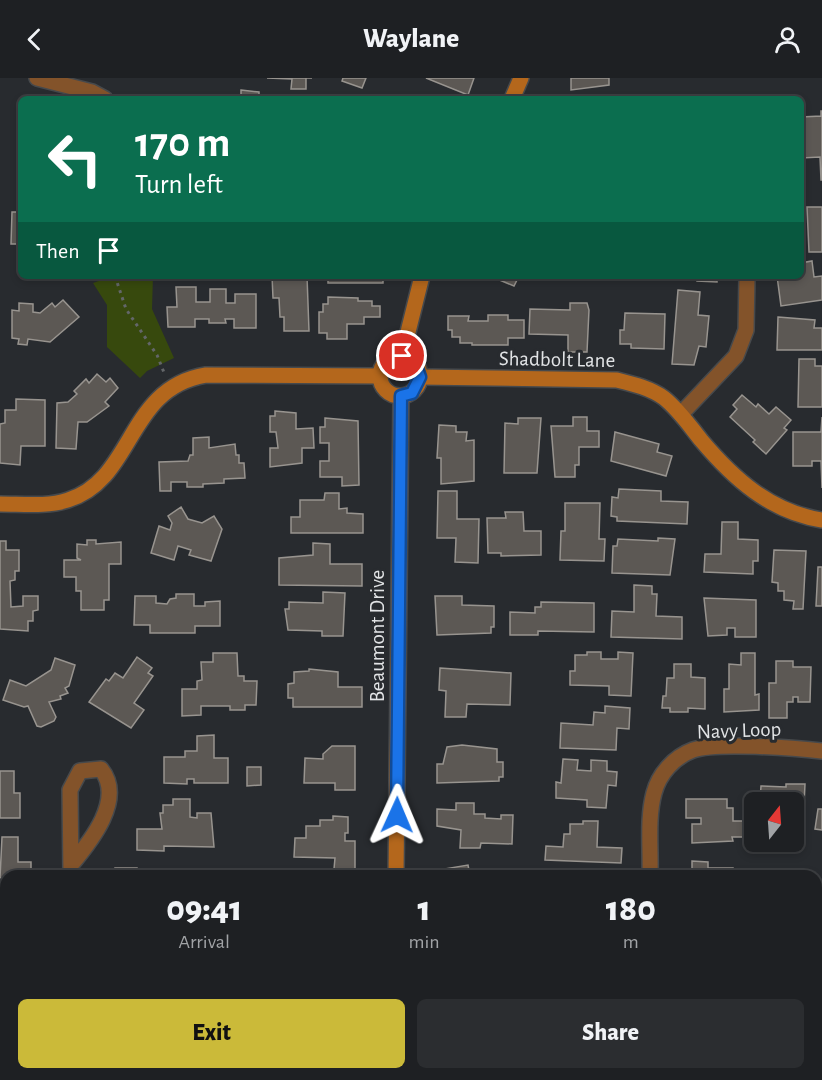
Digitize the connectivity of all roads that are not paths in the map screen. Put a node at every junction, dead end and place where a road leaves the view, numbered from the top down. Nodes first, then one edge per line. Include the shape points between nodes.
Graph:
1 (38, 78) edge
2 (521, 78) edge
3 (99, 96) edge
4 (513, 96) edge
5 (421, 279) edge
6 (747, 279) edge
7 (402, 356) junction
8 (379, 376) junction
9 (420, 377) junction
10 (401, 396) junction
11 (681, 414) junction
12 (0, 504) edge
13 (822, 520) edge
14 (822, 751) edge
15 (71, 870) edge
16 (72, 870) edge
17 (396, 870) edge
18 (650, 870) edge

1 - 3 street
2 - 4 street
5 - 7 street
6 - 11 street via 746,330 736,356
7 - 8 street via 386,361
7 - 9 street via 415,363
8 - 10 street via 388,393
8 - 12 street via 189,377 157,398 111,468 86,491 51,504
9 - 10 street via 412,393
9 - 11 street, Shadbolt Lane via 617,380 648,389
10 - 17 street, Beaumont Drive
11 - 13 street, Shadbolt Lane via 741,484 790,511
14 - 18 street, Navy Loop via 709,747 681,755 660,777 655,791
15 - 16 street via 70,790 80,771 101,769 110,779 107,807

